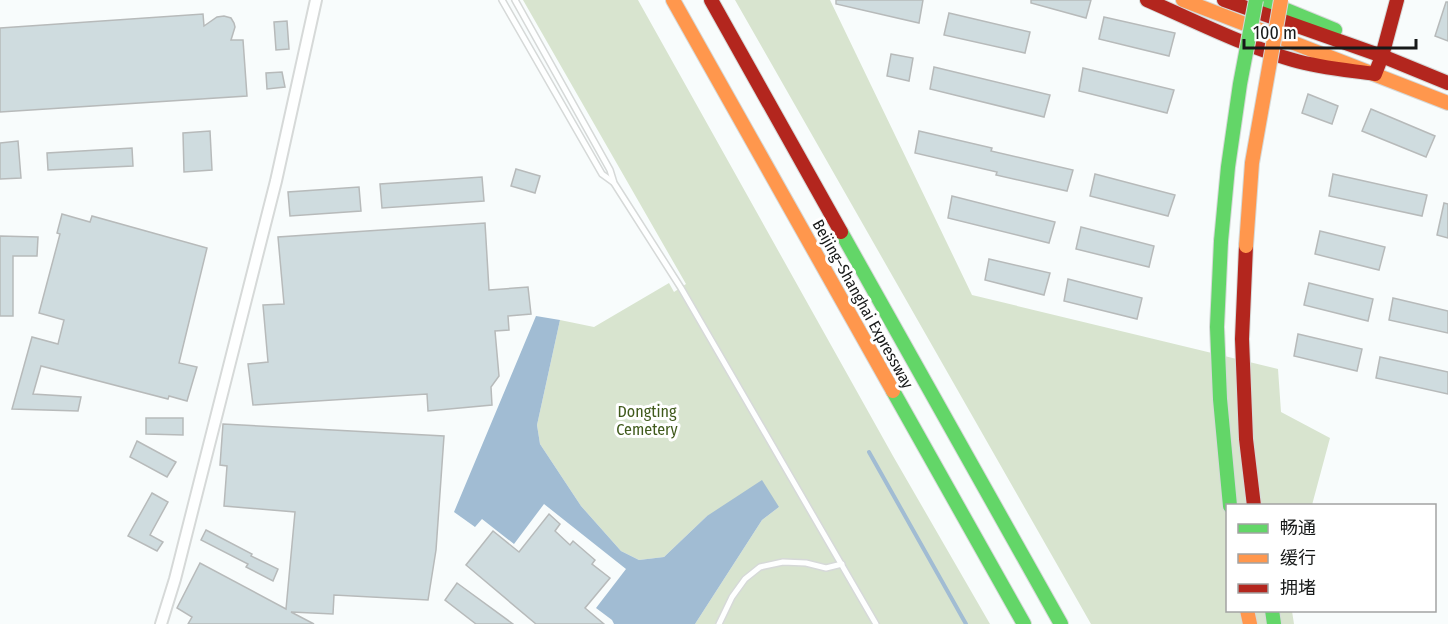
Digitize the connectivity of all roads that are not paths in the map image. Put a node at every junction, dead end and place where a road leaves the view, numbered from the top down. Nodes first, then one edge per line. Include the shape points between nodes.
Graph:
1 (316, 0) edge
2 (502, 0) edge
3 (515, 0) edge
4 (673, 0) edge
5 (711, 0) edge
6 (1147, 0) edge
7 (1183, 0) edge
8 (1224, 0) edge
9 (1256, 0) edge
10 (1263, 0) edge
11 (1281, 0) edge
12 (1397, 0) edge
13 (1382, 56) junction
14 (1375, 74) junction
15 (1448, 83) edge
16 (1448, 103) edge
17 (614, 183) junction
18 (1230, 504) edge
19 (1254, 504) edge
20 (842, 564) junction
21 (161, 624) edge
22 (719, 624) edge
23 (876, 624) edge
24 (1024, 624) edge
25 (1061, 624) edge

1 - 21 street via 276,181
2 - 17 lane via 602,174
3 - 17 lane
4 - 24 main road, Beijing–Shanghai Expressway
5 - 25 main road, Beijing–Shanghai Expressway
6 - 14 main road via 1293,60
7 - 14 main road
8 - 13 main road
9 - 18 main road, bridge via 1240,84 1221,241 1217,327
10 - 13 main road via 1333,28
11 - 19 main road, bridge via 1252,163 1246,246 1242,339 1246,439
12 - 13 main road
13 - 14 main road
13 - 15 main road
14 - 16 main road
17 - 20 lane via 681,288
20 - 22 lane via 826,568 783,562 760,567 732,597
20 - 23 lane

